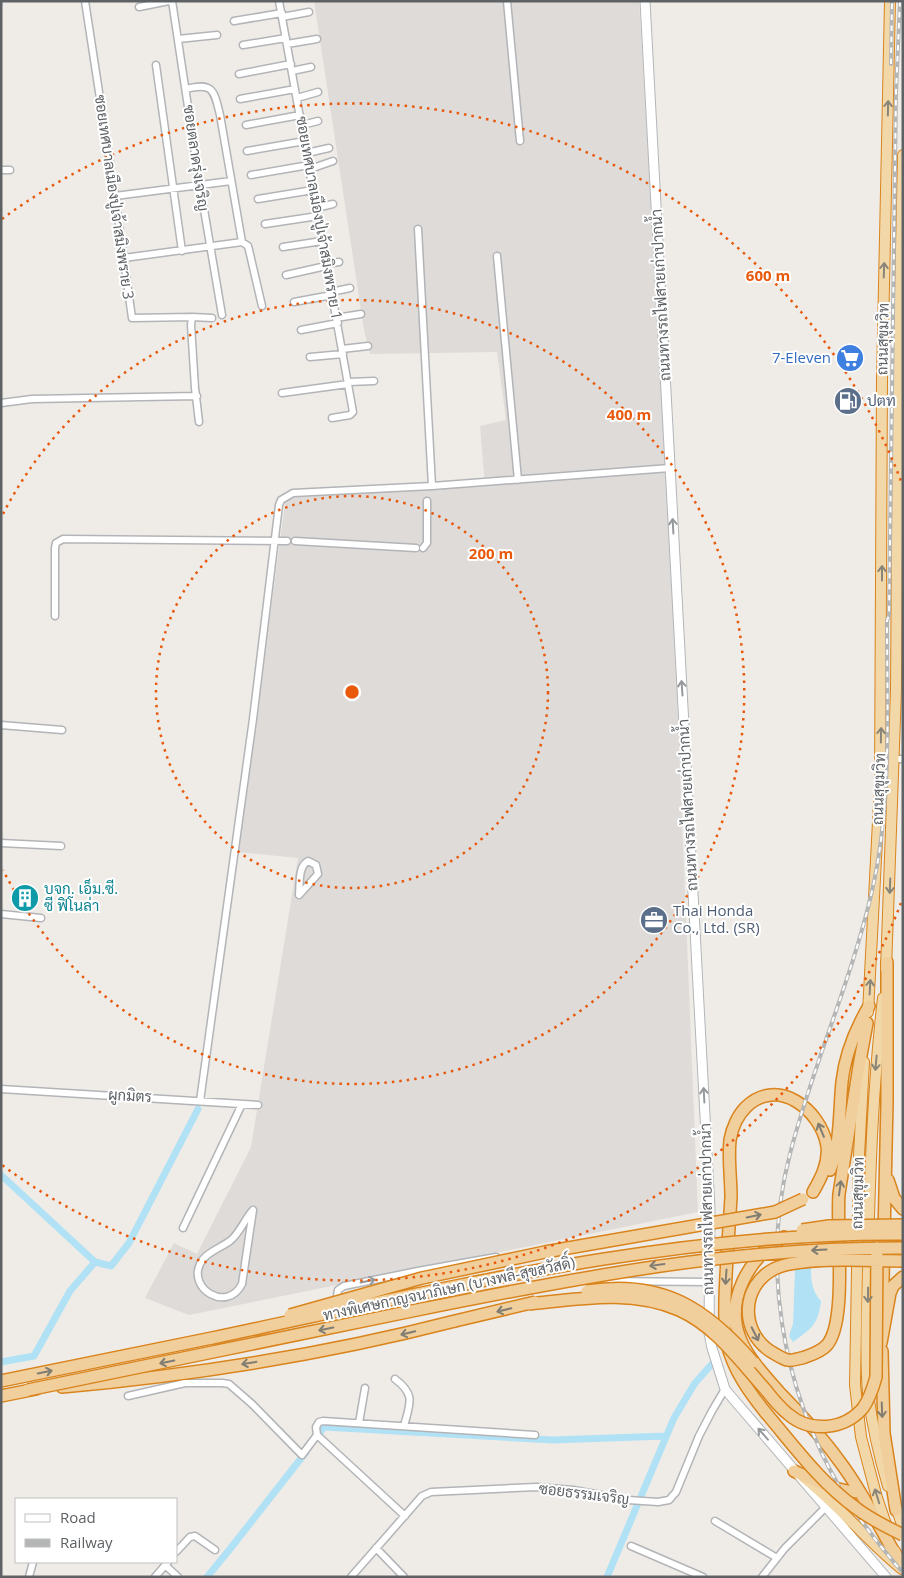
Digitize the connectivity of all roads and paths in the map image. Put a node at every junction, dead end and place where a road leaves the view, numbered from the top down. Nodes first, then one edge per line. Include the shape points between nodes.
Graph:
1 (85, 1) edge
2 (170, 1) edge
3 (279, 1) edge
4 (507, 1) edge
5 (645, 1) edge
6 (890, 1) edge
7 (151, 3) edge
8 (139, 7) dead end
9 (308, 12) dead end
10 (282, 15) junction
11 (234, 21) dead end
12 (217, 35) dead end
13 (178, 39) junction
14 (317, 39) dead end
15 (287, 41) junction
16 (243, 45) dead end
17 (156, 66) dead end
18 (311, 67) dead end
19 (292, 68) junction
20 (239, 74) dead end
21 (186, 89) junction
22 (296, 89) junction
23 (318, 92) dead end
24 (297, 98) junction
25 (240, 99) dead end
26 (300, 115) junction
27 (318, 121) dead end
28 (246, 125) dead end
29 (302, 125) junction
30 (520, 140) dead end
31 (305, 141) junction
32 (329, 148) dead end
33 (247, 151) dead end
34 (307, 153) junction
35 (903, 155) edge
36 (333, 161) dead end
37 (309, 167) junction
38 (1, 170) edge
39 (10, 170) dead end
40 (251, 175) dead end
41 (231, 181) junction
42 (200, 186) junction
43 (173, 189) junction
44 (313, 190) junction
45 (115, 196) junction
46 (258, 200) dead end
47 (902, 202) edge
48 (333, 204) dead end
49 (886, 204) junction
50 (316, 208) junction
51 (318, 216) junction
52 (265, 224) dead end
53 (418, 228) dead end
54 (322, 241) junction
55 (242, 242) junction
56 (283, 246) dead end
57 (210, 248) junction
58 (182, 251) junction
59 (496, 256) dead end
60 (124, 258) junction
61 (339, 262) dead end
62 (326, 265) junction
63 (286, 275) dead end
64 (901, 284) edge
65 (350, 288) dead end
66 (332, 294) junction
67 (294, 302) dead end
68 (262, 306) dead end
69 (361, 314) dead end
70 (222, 315) dead end
71 (192, 317) junction
72 (212, 318) dead end
73 (901, 318) edge
74 (337, 321) junction
75 (301, 330) dead end
76 (368, 346) dead end
77 (342, 351) junction
78 (310, 357) dead end
79 (374, 381) dead end
80 (348, 383) junction
81 (900, 388) edge
82 (282, 393) dead end
83 (197, 396) junction
84 (1, 403) edge
85 (332, 418) dead end
86 (199, 422) dead end
87 (670, 468) junction
88 (518, 480) junction
89 (432, 486) junction
90 (428, 501) dead end
91 (275, 541) junction
92 (287, 541) dead end
93 (295, 542) dead end
94 (55, 616) dead end
95 (900, 690) edge
96 (1, 725) edge
97 (62, 730) dead end
98 (899, 759) edge
99 (878, 836) junction
100 (892, 838) junction
101 (1, 842) edge
102 (61, 846) dead end
103 (312, 861) joint
104 (1, 914) edge
105 (41, 918) dead end
106 (887, 962) junction
107 (869, 1006) junction
108 (867, 1023) junction
109 (887, 1056) junction
110 (1, 1089) edge
111 (200, 1101) junction
112 (242, 1104) junction
113 (258, 1105) dead end
114 (885, 1166) junction
115 (813, 1192) junction
116 (903, 1208) edge
117 (252, 1210) joint
118 (710, 1221) junction
119 (903, 1225) edge
120 (184, 1228) dead end
121 (903, 1234) edge
122 (903, 1248) edge
123 (903, 1262) edge
124 (903, 1277) edge
125 (710, 1282) junction
126 (529, 1304) junction
127 (212, 1338) junction
128 (882, 1344) junction
129 (753, 1362) junction
130 (395, 1379) dead end
131 (1, 1381) edge
132 (365, 1388) dead end
133 (725, 1389) junction
134 (28, 1390) junction
135 (1, 1396) edge
136 (128, 1396) dead end
137 (359, 1423) junction
138 (404, 1426) junction
139 (318, 1435) junction
140 (535, 1435) dead end
141 (794, 1471) junction
142 (860, 1492) junction
143 (826, 1507) junction
144 (896, 1510) junction
145 (404, 1516) junction
146 (715, 1521) dead end
147 (902, 1527) edge
148 (631, 1546) dead end
149 (376, 1548) junction
150 (178, 1550) edge
151 (215, 1550) dead end
152 (777, 1558) junction
153 (33, 1563) edge
154 (167, 1563) edge
155 (901, 1566) edge
156 (351, 1576) edge
157 (29, 1577) edge
158 (155, 1577) edge
159 (178, 1577) edge
160 (404, 1577) edge
161 (703, 1577) edge
162 (762, 1577) edge
163 (886, 1577) edge

1 - 45 street, ซอยเทศบาลเมืองปู่เจ้าสมิงพราย 3
2 - 7 street
2 - 13 street, ซอยตลาดรุ่งเจริญ
3 - 10 street, ซอยเทศบาลเมืองปู่เจ้าสมิงพราย 1
4 - 30 street
5 - 87 main road, ถนนทางรถไฟสายเก่าปากน้ำ
49 -> 6 highway, ถนนสุขุมวิท
7 - 8 street
9 - 10 street
10 - 11 street
10 - 15 street, ซอยเทศบาลเมืองปู่เจ้าสมิงพราย 1
12 - 13 street
13 - 21 street, ซอยตลาดรุ่งเจริญ
14 - 15 street
15 - 16 street
15 - 19 street, ซอยเทศบาลเมืองปู่เจ้าสมิงพราย 1
17 - 43 street
18 - 19 street
19 - 20 street
19 - 22 street, ซอยเทศบาลเมืองปู่เจ้าสมิงพราย 1
21 - 41 street via 205,86 215,94
21 - 42 street, ซอยตลาดรุ่งเจริญ
22 - 24 street, ซอยเทศบาลเมืองปู่เจ้าสมิงพราย 1
22 - 25 street
23 - 24 street
24 - 26 street, ซอยเทศบาลเมืองปู่เจ้าสมิงพราย 1
26 - 28 street
26 - 29 street, ซอยเทศบาลเมืองปู่เจ้าสมิงพราย 1
27 - 29 street
29 - 31 street, ซอยเทศบาลเมืองปู่เจ้าสมิงพราย 1
31 - 33 street
31 - 34 street, ซอยเทศบาลเมืองปู่เจ้าสมิงพราย 1
32 - 34 street
34 - 37 street, ซอยเทศบาลเมืองปู่เจ้าสมิงพราย 1
35 - 47 highway, ถนนสุขุมวิท
36 - 37 street
37 - 40 street
37 - 44 street, ซอยเทศบาลเมืองปู่เจ้าสมิงพราย 1
38 - 39 street
41 - 42 street
41 - 55 street
42 - 43 street
42 - 57 street, ซอยตลาดรุ่งเจริญ
43 - 45 street
43 - 58 street
44 - 46 street
44 - 50 street, ซอยเทศบาลเมืองปู่เจ้าสมิงพราย 1
45 - 60 street, ซอยเทศบาลเมืองปู่เจ้าสมิงพราย 3
47 - 49 highway
47 - 64 highway, ถนนสุขุมวิท
48 - 50 street
99 -> 49 highway, ถนนสุขุมวิท
50 - 51 street, ซอยเทศบาลเมืองปู่เจ้าสมิงพราย 1
51 - 52 street
51 - 54 street, ซอยเทศบาลเมืองปู่เจ้าสมิงพราย 1
53 - 89 street
54 - 56 street
54 - 62 street, ซอยเทศบาลเมืองปู่เจ้าสมิงพราย 1
55 - 57 street
55 - 68 street via 250,250
57 - 58 street
57 - 70 street, ซอยตลาดรุ่งเจริญ
58 - 60 street
59 - 88 street
60 - 71 street, ซอยเทศบาลเมืองปู่เจ้าสมิงพราย 3 via 132,318
61 - 62 street
62 - 63 street
62 - 66 street, ซอยเทศบาลเมืองปู่เจ้าสมิงพราย 1
64 - 73 highway, ถนนสุขุมวิท
65 - 66 street
66 - 67 street
66 - 74 street, ซอยเทศบาลเมืองปู่เจ้าสมิงพราย 1
69 - 74 street
71 - 72 street
71 - 83 street
73 - 81 highway, ถนนสุขุมวิท
74 - 75 street
74 - 77 street, ซอยเทศบาลเมืองปู่เจ้าสมิงพราย 1
76 - 77 street
77 - 78 street
77 - 80 street, ซอยเทศบาลเมืองปู่เจ้าสมิงพราย 1
79 - 80 street
80 - 82 street
80 - 85 street, ซอยเทศบาลเมืองปู่เจ้าสมิงพราย 1 via 352,413
81 - 95 highway, ถนนสุขุมวิท
83 - 84 street via 32,399
83 - 86 street
87 - 88 street
118 -> 87 main road, ถนนทางรถไฟสายเก่าปากน้ำ
88 - 89 street
89 - 91 street via 293,493 279,505
90 - 93 street via 427,543 420,548
91 - 92 street
91 - 94 street via 63,539 56,543 55,548
91 - 111 street
95 - 98 highway, ถนนสุขุมวิท
96 - 97 street
98 - 100 highway, ถนนสุขุมวิท
99 - 100 highway
107 -> 99 highway, ถนนสุขุมวิท
100 -> 106 highway, ถนนสุขุมวิท
101 - 102 street
103 - 103 street via 318,867 318,874 299,895 302,867 305,862
104 - 105 street
106 - 109 highway
106 -> 144 highway, ถนนสุขุมวิท via 871,1136 867,1353 868,1393 874,1427
107 - 108 highway, ถนนสุขุมวิท
107 - 115 highway via 856,1028 848,1054 833,1163 825,1181
123 -> 108 highway, bridge via 812,1262 786,1265 766,1274 750,1298 748,1318 753,1334 764,1347 788,1360 818,1353 836,1328 839,1280 838,1208 839,1194
155 -> 108 highway, ถนนสุขุมวิท via 877,1498 861,1437 855,1385 859,1146
109 - 114 highway
109 - 126 highway, bridge via 880,1122 876,1377 873,1391 862,1409 849,1419 834,1426 812,1426 789,1415 724,1343 706,1326 679,1311 647,1300 620,1297
110 - 111 street, ผูกมิตร
111 - 112 street, ผูกมิตร
112 - 113 street, ผูกมิตร
112 - 120 street
114 - 116 highway via 891,1191
114 - 128 highway
127 -> 115 highway, bridge via 422,1278 545,1252 775,1212
115 -> 147 highway, bridge via 827,1157 824,1134 814,1116 798,1101 782,1097 763,1097 747,1106 732,1129 730,1141 731,1185 725,1284 727,1342 735,1368 752,1396 816,1472 856,1508 880,1524
117 - 117 street via 242,1284 227,1298 214,1296 200,1283 198,1267 204,1258 235,1236
118 - 125 main road, ถนนทางรถไฟสายเก่าปากน้ำ
125 -> 118 street via 606,1280 347,1321 342,1318 336,1302 338,1290 344,1286 418,1270
119 - 129 highway, bridge via 814,1228 791,1234 763,1252 746,1274 735,1318 742,1343
121 - 127 highway, ทางพิเศษกาญจนาภิเษก (บางพลี-สุขสวัสดิ์), bridge via 723,1242 612,1256
122 -> 134 highway, ทางพิเศษกาญจนาภิเษก (บางพลี-สุขสวัสดิ์), bridge via 783,1252 663,1264 527,1287
124 - 128 highway via 890,1294
125 - 133 main road, ถนนทางรถไฟสายเก่าปากน้ำ via 709,1333
126 - 129 highway, bridge via 598,1289 651,1292 680,1301 707,1317
126 -> 134 highway, bridge via 360,1344 279,1359 147,1378
131 -> 127 highway, ทางพิเศษกาญจนาภิเษก (บางพลี-สุขสวัสดิ์)
128 -> 144 highway via 884,1432
129 - 142 highway via 837,1457
130 - 138 street via 410,1396
132 - 137 street
141 -> 133 main road, ถนนทางรถไฟสายเก่าปากน้ำ
133 - 145 street, ซอยธรรมเจริญ via 704,1420 673,1496 665,1501 628,1500 536,1487 432,1492 422,1496
134 - 135 highway, ทางพิเศษกาญจนาภิเษก (บางพลี-สุขสวัสดิ์)
136 - 139 street via 185,1383 222,1382 229,1384 252,1404 302,1455
137 - 138 street
137 - 139 street via 323,1420 316,1428
138 - 140 street
139 - 145 street
141 - 142 highway via 851,1492
141 - 143 main road, ถนนทางรถไฟสายเก่าปากน้ำ
141 - 155 highway
142 - 155 highway
143 - 152 street
143 - 163 main road, ถนนทางรถไฟสายเก่าปากน้ำ
144 - 147 highway, ถนนสุขุมวิท
145 - 149 street, ซอยธรรมเจริญ
146 - 152 street
148 - 161 street
149 - 156 street, ซอยธรรมเจริญ
149 - 160 street
150 - 151 street via 195,1536
152 - 162 street
153 - 157 street
154 - 158 street
154 - 159 street

